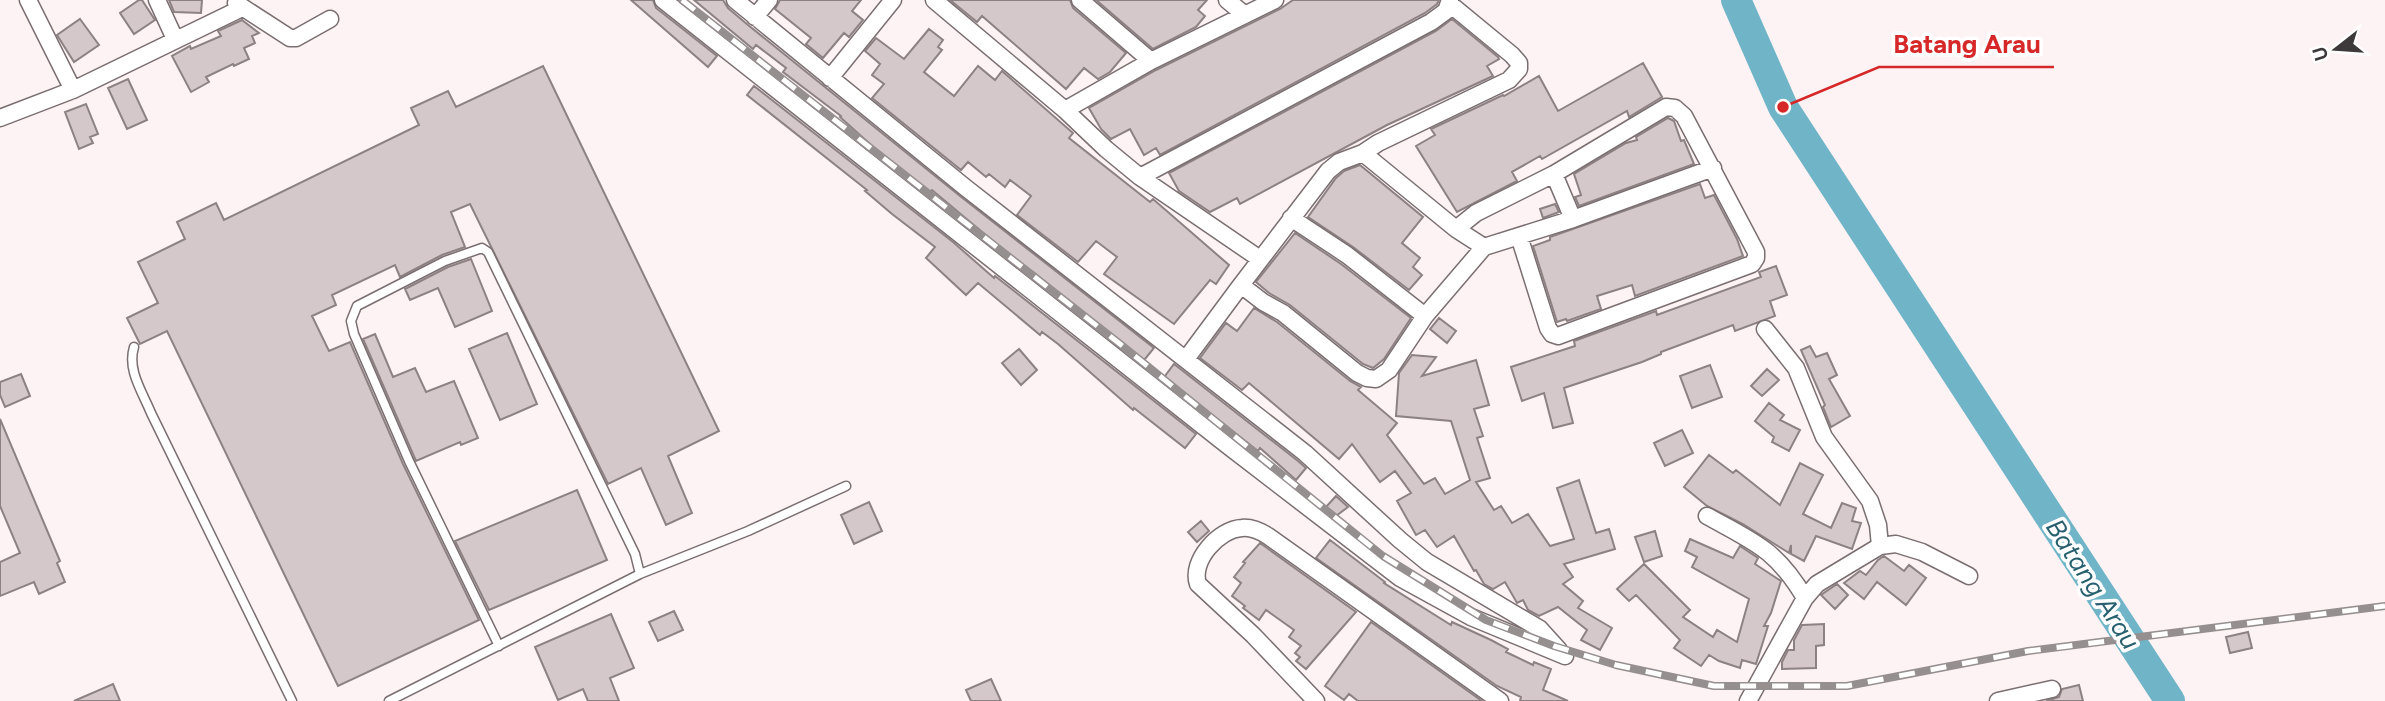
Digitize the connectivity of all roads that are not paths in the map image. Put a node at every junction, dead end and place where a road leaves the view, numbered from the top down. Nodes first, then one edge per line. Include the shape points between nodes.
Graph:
1 (28, 0) edge
2 (157, 0) edge
3 (663, 0) edge
4 (736, 0) edge
5 (769, 0) edge
6 (893, 0) edge
7 (934, 0) edge
8 (1080, 0) edge
9 (1227, 0) edge
10 (1275, 0) edge
11 (1450, 2) edge
12 (237, 4) edge
13 (1245, 15) junction
14 (755, 17) junction
15 (330, 19) dead end
16 (175, 39) junction
17 (1152, 61) junction
18 (830, 78) junction
19 (73, 90) junction
20 (1065, 110) junction
21 (0, 118) edge
22 (1363, 153) junction
23 (1713, 168) junction
24 (1554, 174) junction
25 (1140, 177) junction
26 (1291, 218) junction
27 (1573, 219) junction
28 (1456, 229) junction
29 (1519, 236) junction
30 (1484, 247) junction
31 (1260, 259) junction
32 (1241, 285) junction
33 (1425, 316) junction
34 (1766, 329) dead end
35 (134, 346) dead end
36 (1186, 359) junction
37 (846, 486) dead end
38 (1707, 516) dead end
39 (1880, 545) junction
40 (640, 574) junction
41 (1969, 576) dead end
42 (1805, 598) junction
43 (499, 646) junction
44 (2052, 689) dead end
45 (292, 701) edge
46 (389, 701) edge
47 (1316, 701) edge
48 (1500, 701) edge
49 (1748, 701) edge
50 (1998, 701) edge

1 - 19 street
2 - 16 street
3 - 36 street via 1400,578 1471,617 1565,656 1539,629 1427,562 1305,453
4 - 14 street
5 - 14 street
6 - 18 street
7 - 20 street
8 - 17 street
9 - 13 street
10 - 13 street
11 - 22 street via 1512,55 1519,69 1509,80
11 - 25 street via 1431,22
12 - 15 street via 290,38
12 - 16 street
13 - 17 street
14 - 18 street
16 - 19 street
17 - 20 street
18 - 36 street
19 - 21 street
20 - 25 street
22 - 26 street via 1328,171
22 - 28 street
23 - 24 street via 1684,116 1666,107
23 - 27 street
23 - 29 street via 1756,252 1752,264 1558,336 1548,328
24 - 27 street
24 - 28 street via 1476,213
25 - 31 street
26 - 31 street
26 - 33 street
27 - 29 street
28 - 30 street
29 - 30 street
30 - 33 street
31 - 32 street
32 - 33 street via 1367,378 1376,379 1389,370
32 - 36 street
34 - 39 street via 1796,368 1824,437 1870,501
35 - 45 lane via 133,371 151,413
37 - 40 lane
38 - 42 street via 1766,549 1792,576
39 - 41 street via 1896,544 1922,552
39 - 42 street via 1817,584
40 - 43 lane
40 - 43 lane via 635,554 488,252 482,248 445,261 396,286 358,306 351,321 354,334 409,461
42 - 49 street
43 - 46 lane
44 - 50 street
47 - 48 street via 1198,584 1202,556 1234,529 1245,527 1268,536

